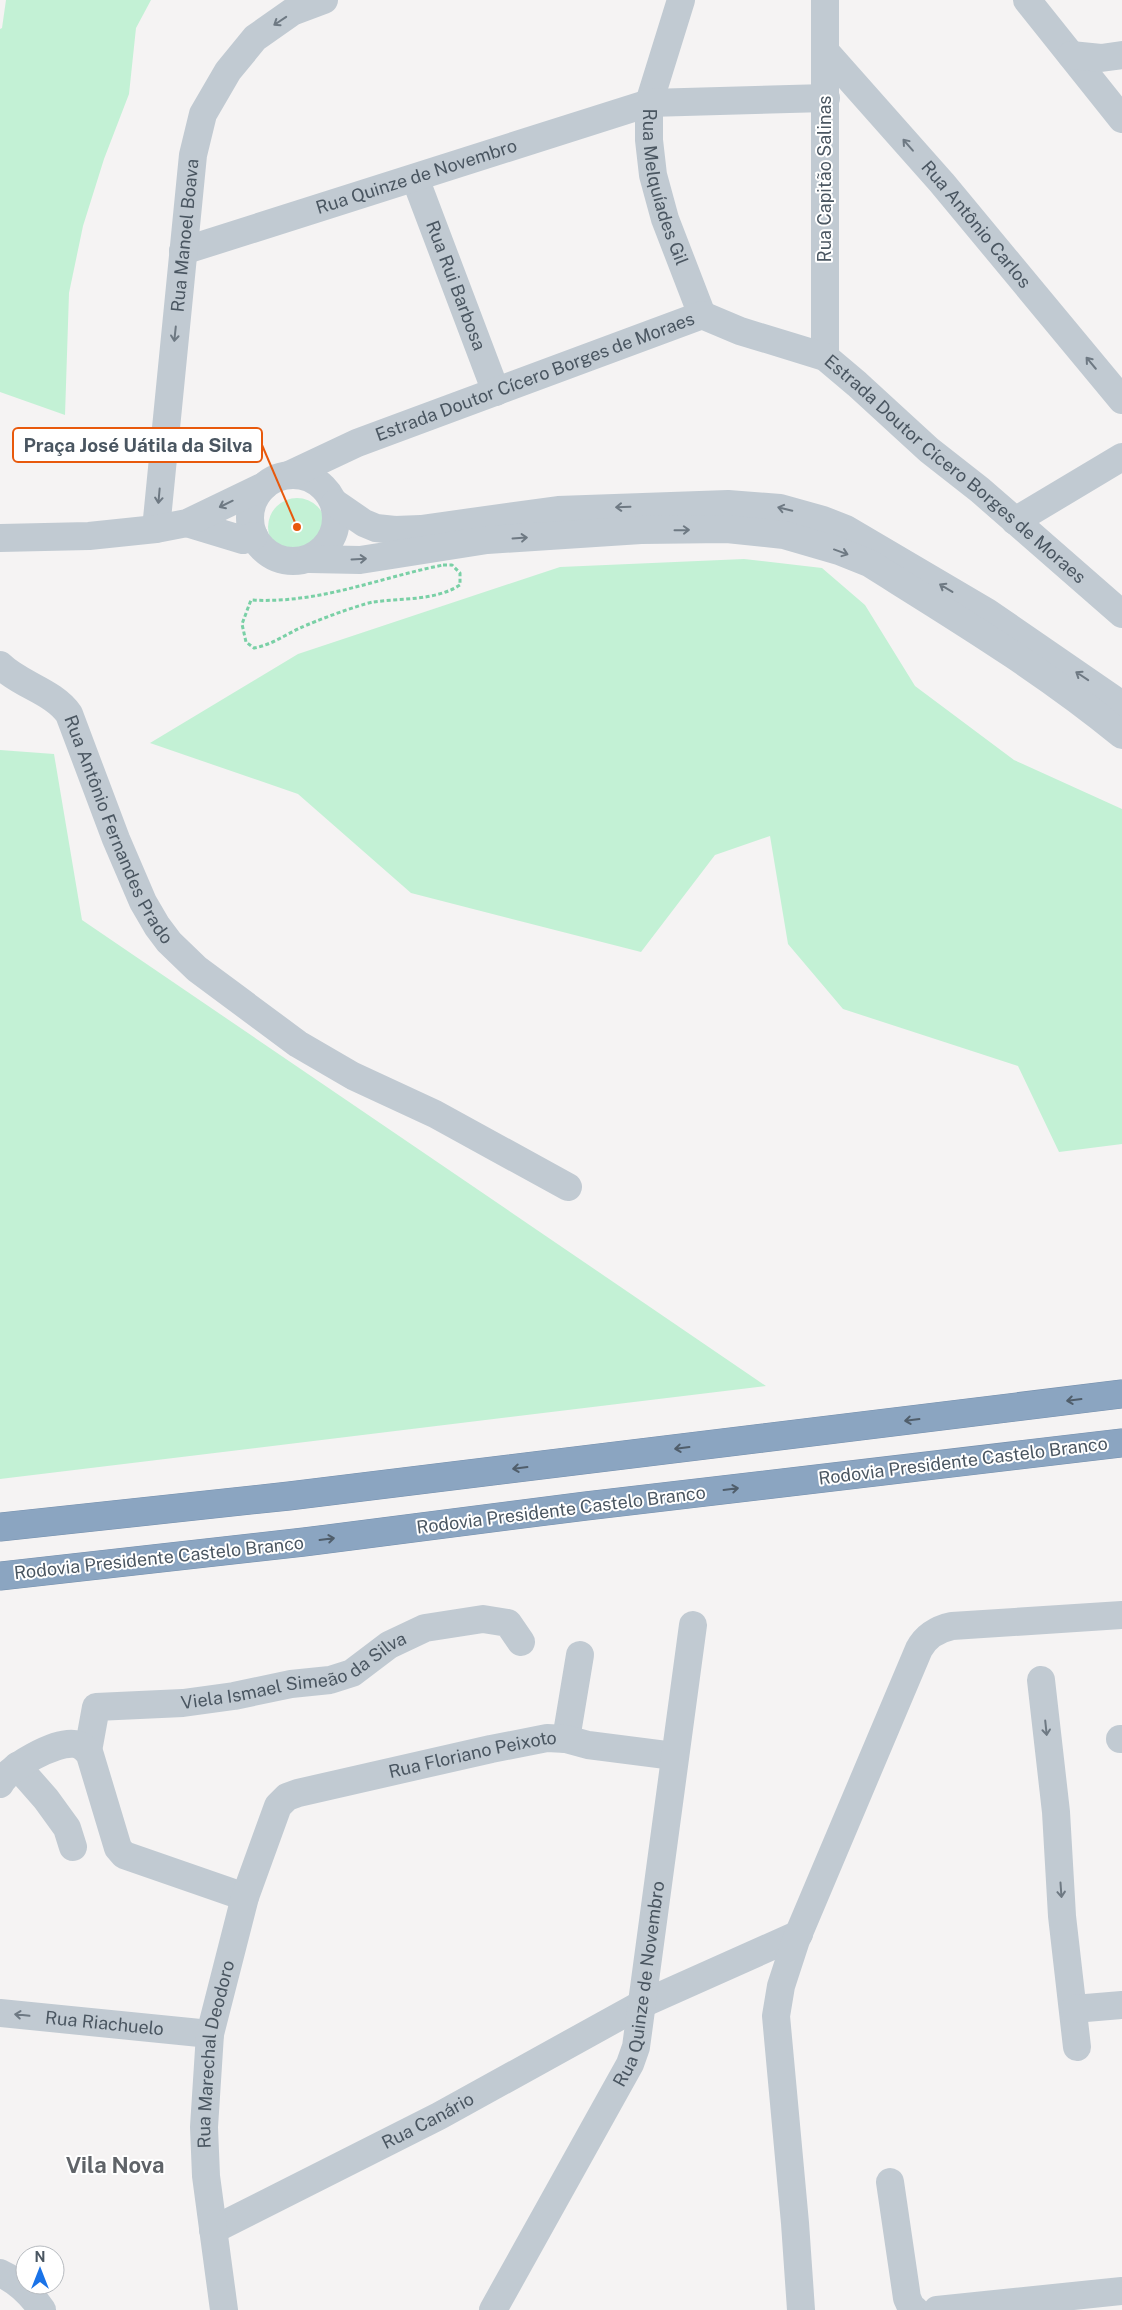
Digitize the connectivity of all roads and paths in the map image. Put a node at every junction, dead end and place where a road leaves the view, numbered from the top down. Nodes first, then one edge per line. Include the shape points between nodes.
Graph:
1 (324, 0) edge
2 (681, 0) edge
3 (825, 0) edge
4 (1027, 0) edge
5 (825, 51) junction
6 (1071, 55) junction
7 (1122, 55) edge
8 (826, 98) junction
9 (649, 103) junction
10 (1122, 119) edge
11 (415, 178) junction
12 (183, 251) junction
13 (702, 314) junction
14 (824, 357) junction
15 (496, 392) junction
16 (1122, 400) edge
17 (357, 443) junction
18 (1122, 457) edge
19 (290, 475) junction
20 (264, 486) junction
21 (334, 501) junction
22 (1015, 521) junction
23 (187, 522) junction
24 (156, 529) junction
25 (254, 536) junction
26 (0, 538) edge
27 (310, 559) junction
28 (251, 600) joint
29 (1122, 614) edge
30 (0, 665) edge
31 (1122, 705) edge
32 (1122, 735) edge
33 (568, 1188) dead end
34 (1122, 1394) edge
35 (1122, 1443) edge
36 (0, 1527) edge
37 (0, 1576) edge
38 (1122, 1615) edge
39 (693, 1625) dead end
40 (521, 1642) dead end
41 (580, 1655) dead end
42 (1041, 1680) dead end
43 (566, 1739) junction
44 (88, 1751) junction
45 (674, 1756) junction
46 (9, 1775) edge
47 (278, 1806) joint
48 (73, 1848) dead end
49 (245, 1897) junction
50 (799, 1934) junction
51 (640, 2005) junction
52 (1122, 2005) edge
53 (1074, 2009) junction
54 (0, 2013) edge
55 (210, 2034) junction
56 (1077, 2047) dead end
57 (890, 2182) dead end
58 (213, 2230) junction
59 (0, 2273) edge
60 (1122, 2291) edge
61 (42, 2310) edge
62 (224, 2310) edge
63 (493, 2310) edge
64 (801, 2310) edge
65 (915, 2310) edge
66 (937, 2310) edge

1 -> 12 street, Rua Manoel Boava via 292,12 254,38 228,71 204,114 193,155
2 - 9 street, Rua Melquíades Gil
3 - 5 street, Rua Capitão Salinas
4 - 6 street
5 - 8 street, Rua Capitão Salinas
16 -> 5 street, Rua Antônio Carlos via 942,183
6 - 7 street via 1101,58
6 - 10 street
8 - 9 street, Rua Quinze de Novembro
8 - 14 street, Rua Capitão Salinas
9 - 11 street, Rua Quinze de Novembro
9 - 13 street, Rua Melquíades Gil via 653,175 665,220
11 - 12 street, Rua Quinze de Novembro
11 - 15 street, Rua Rui Barbosa
12 -> 24 street, Rua Manoel Boava
13 - 14 street, Estrada Doutor Cícero Borges de Moraes via 740,331
13 - 15 street, Estrada Doutor Cícero Borges de Moraes
14 - 22 street, Estrada Doutor Cícero Borges de Moraes
15 - 17 street, Estrada Doutor Cícero Borges de Moraes
17 - 19 street
17 - 21 street, Estrada Doutor Cícero Borges de Moraes via 338,480
18 - 22 street
19 - 20 street via 276,478
19 - 21 street via 315,480
20 -> 23 street
20 - 25 street via 250,509
21 - 27 street via 336,530 322,552
31 -> 21 street via 987,612 846,529 780,508 728,504 558,510 395,530 364,524
22 - 29 street, Estrada Doutor Cícero Borges de Moraes
23 - 24 street
23 - 25 street via 243,540
24 - 26 street via 89,536
25 - 27 street via 260,547 283,561
27 -> 32 street via 360,560 487,540 641,530 727,529 784,535 869,563 1036,671
28 - 28 path via 278,602 319,596 443,565 452,565 460,573 460,585 449,592 393,602 372,602 254,648 246,642 242,624
30 - 33 street, Rua Antônio Fernandes Prado via 10,675 64,707 75,727 143,902 170,942 197,968 298,1044
34 -> 36 highway via 289,1496
37 -> 35 highway, Rodovia Presidente Castelo Branco
38 - 50 street via 952,1626 928,1638 919,1649
39 - 45 street, Rua Quinze de Novembro
40 - 44 street, Viela Ismael Simeão da Silva via 508,1622 483,1619 425,1628 389,1645 352,1673 330,1680 183,1703 96,1707
41 - 43 street
42 -> 53 street via 1056,1812 1062,1916
43 - 45 street, Rua Floriano Peixoto
43 - 47 street, Rua Floriano Peixoto via 547,1738 491,1749 298,1793 287,1797
44 - 46 street via 84,1746 73,1743 60,1745
44 - 49 street via 118,1848 124,1855
45 - 51 street, Rua Quinze de Novembro
46 - 48 street via 46,1799 67,1828
47 - 49 street, Rua Marechal Deodoro
49 - 55 street, Rua Marechal Deodoro
50 - 51 street, Rua Canário
50 - 64 street via 781,1986 776,2016
51 - 58 street, Rua Canário via 439,2116
51 - 63 street, Rua Quinze de Novembro via 636,2047 630,2064
52 - 53 street
53 - 56 street
55 -> 54 street, Rua Riachuelo
55 - 58 street, Rua Marechal Deodoro via 204,2127
57 - 65 street via 907,2298
58 - 62 street, Rua Marechal Deodoro
59 - 61 street via 30,2294
60 - 66 street

